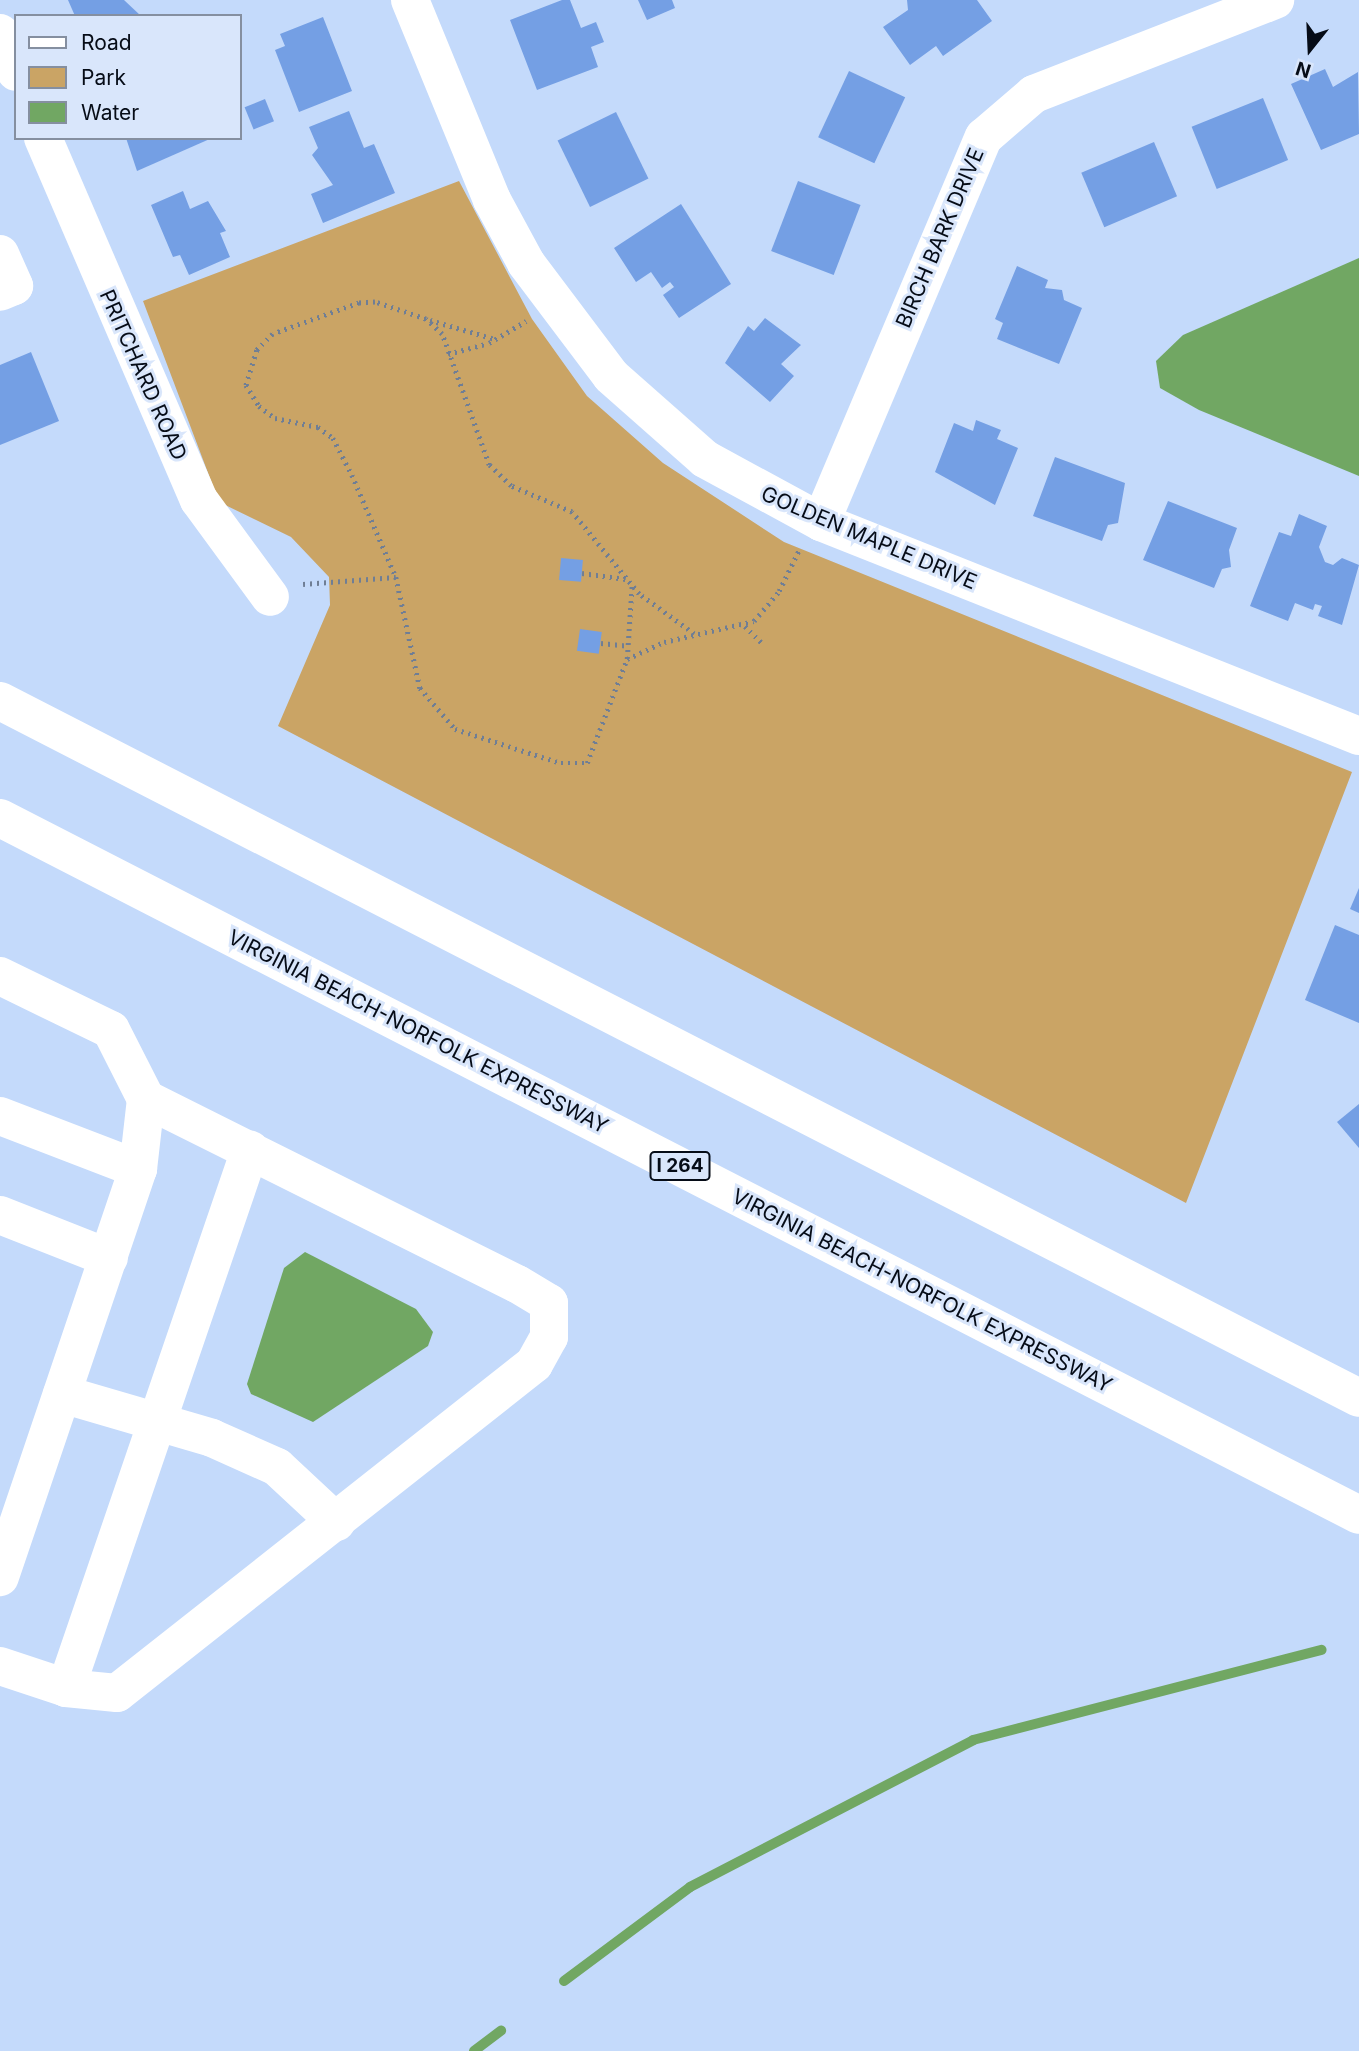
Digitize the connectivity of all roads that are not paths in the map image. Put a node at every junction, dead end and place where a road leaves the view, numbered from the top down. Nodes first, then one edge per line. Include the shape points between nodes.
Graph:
1 (410, 0) edge
2 (1275, 0) edge
3 (0, 33) edge
4 (14, 67) edge
5 (44, 140) edge
6 (0, 254) edge
7 (0, 292) edge
8 (821, 522) junction
9 (270, 597) road end
10 (0, 701) edge
11 (1359, 736) edge
12 (0, 818) edge
13 (0, 975) edge
14 (146, 1099) junction
15 (0, 1116) edge
16 (250, 1150) junction
17 (138, 1169) junction
18 (0, 1215) edge
19 (108, 1258) junction
20 (62, 1394) junction
21 (1359, 1398) edge
22 (155, 1426) junction
23 (1359, 1515) edge
24 (336, 1522) junction
25 (0, 1577) edge
26 (0, 1666) edge
27 (66, 1688) junction

1 - 8 main road, GOLDEN MAPLE DRIVE via 492,200 554,304 611,376 662,425 766,497
2 - 8 main road, BIRCH BARK DRIVE via 1034,94 984,137
3 - 4 main road
5 - 9 main road, PRITCHARD ROAD via 199,500
6 - 7 main road via 14,286
8 - 11 main road, GOLDEN MAPLE DRIVE
10 - 21 main road
12 - 23 main road, VIRGINIA BEACH-NORFOLK EXPRESSWAY / I 264
13 - 14 main road via 111,1030
14 - 16 main road
14 - 17 main road
15 - 17 main road
16 - 22 main road
16 - 24 main road via 549,1303 550,1337 534,1364
17 - 19 main road
18 - 19 main road
19 - 20 main road
20 - 22 main road
20 - 25 main road
22 - 24 main road via 212,1438 277,1467
22 - 27 main road
24 - 27 main road via 117,1693
26 - 27 main road

